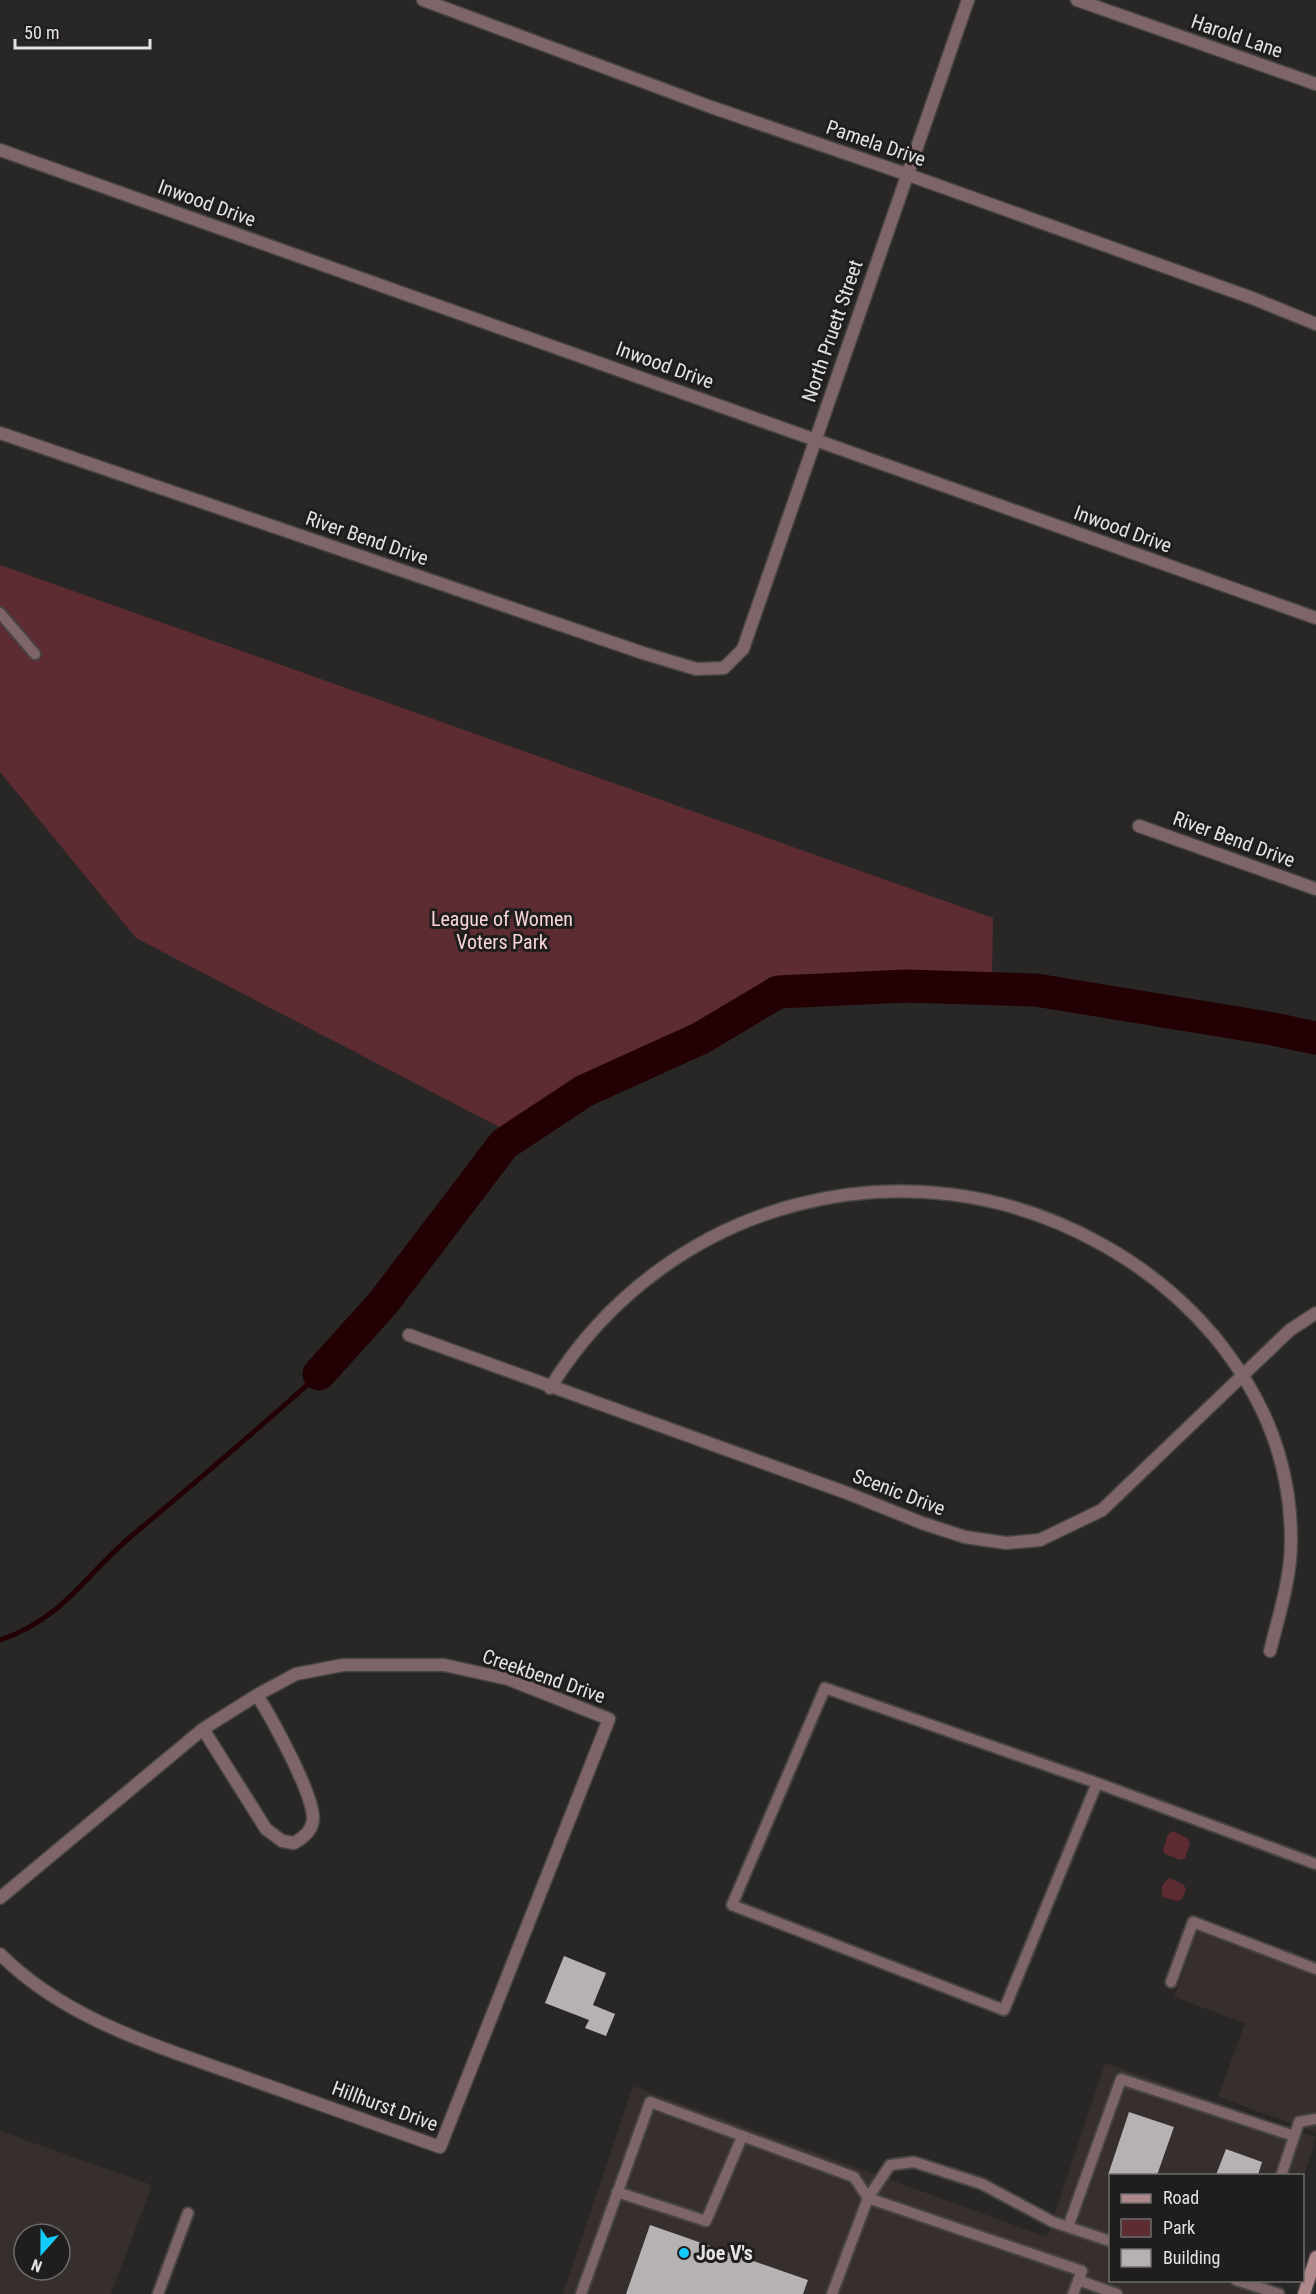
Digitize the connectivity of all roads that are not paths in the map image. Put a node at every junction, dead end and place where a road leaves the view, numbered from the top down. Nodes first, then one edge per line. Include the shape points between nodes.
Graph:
1 (423, 0) edge
2 (968, 0) edge
3 (1077, 0) edge
4 (1316, 84) edge
5 (0, 150) edge
6 (906, 174) junction
7 (1316, 324) edge
8 (0, 433) edge
9 (816, 440) junction
10 (0, 613) edge
11 (1316, 618) edge
12 (35, 654) dead end
13 (724, 668) joint
14 (1139, 826) dead end
15 (1316, 889) edge
16 (1316, 1313) edge
17 (409, 1335) dead end
18 (1243, 1376) junction
19 (550, 1388) junction
20 (1270, 1651) dead end
21 (257, 1695) junction
22 (609, 1719) joint
23 (203, 1730) junction
24 (1097, 1783) junction
25 (1316, 1864) edge
26 (0, 1898) edge
27 (0, 1954) edge
28 (1316, 1969) edge
29 (1171, 1982) dead end
30 (1316, 2119) edge
31 (1294, 2136) junction
32 (742, 2137) junction
33 (1281, 2174) edge
34 (617, 2192) junction
35 (868, 2198) junction
36 (188, 2213) dead end
37 (1068, 2227) junction
38 (1109, 2241) edge
39 (1316, 2257) edge
40 (1078, 2280) junction
41 (1244, 2282) edge
42 (158, 2294) edge
43 (581, 2294) edge
44 (832, 2294) edge
45 (1073, 2294) edge
46 (1117, 2294) edge
47 (1279, 2294) edge
48 (1304, 2294) edge

1 - 6 street, Pamela Drive via 711,107
2 - 6 street, North Pruett Street
3 - 4 street, Harold Lane
5 - 9 street, Inwood Drive
6 - 7 street, Pamela Drive
6 - 9 street, North Pruett Street
8 - 13 street, River Bend Drive via 643,652 696,669
9 - 11 street, Inwood Drive
9 - 13 street, North Pruett Street via 742,652
10 - 12 lane
14 - 15 street, River Bend Drive
16 - 18 street, Scenic Drive via 1290,1330
17 - 19 street, Scenic Drive
18 - 19 street, Scenic Drive via 1102,1510 1040,1540 1006,1542 965,1537 922,1523
18 - 19 street via 1230,1355 1181,1299 1129,1259 1076,1229 1002,1203 923,1190 888,1190 807,1202 708,1238 623,1297 570,1355
18 - 20 street via 1275,1437 1289,1503 1288,1576
21 - 22 street, Creekbend Drive via 296,1674 343,1665 444,1665 508,1679
21 - 23 street, Creekbend Drive
21 - 23 street via 310,1802 313,1821 306,1836 294,1843 282,1841 266,1829
22 - 27 street, Hillhurst Drive via 440,2147 117,2032 48,1994
23 - 26 street, Creekbend Drive
24 - 24 lane via 825,1688 732,1905 1004,2010
24 - 25 lane
28 - 29 lane via 1193,1923
30 - 31 lane via 1299,2122
31 - 33 lane
31 - 37 lane via 1121,2079
32 - 34 lane via 706,2222
32 - 34 lane via 650,2102
32 - 35 lane via 854,2177
34 - 43 lane
35 - 37 lane via 890,2165 914,2162 981,2184
35 - 40 lane via 1082,2271
35 - 44 lane
36 - 42 lane
37 - 38 lane
39 - 48 main road
40 - 45 lane
40 - 46 lane
41 - 47 lane

